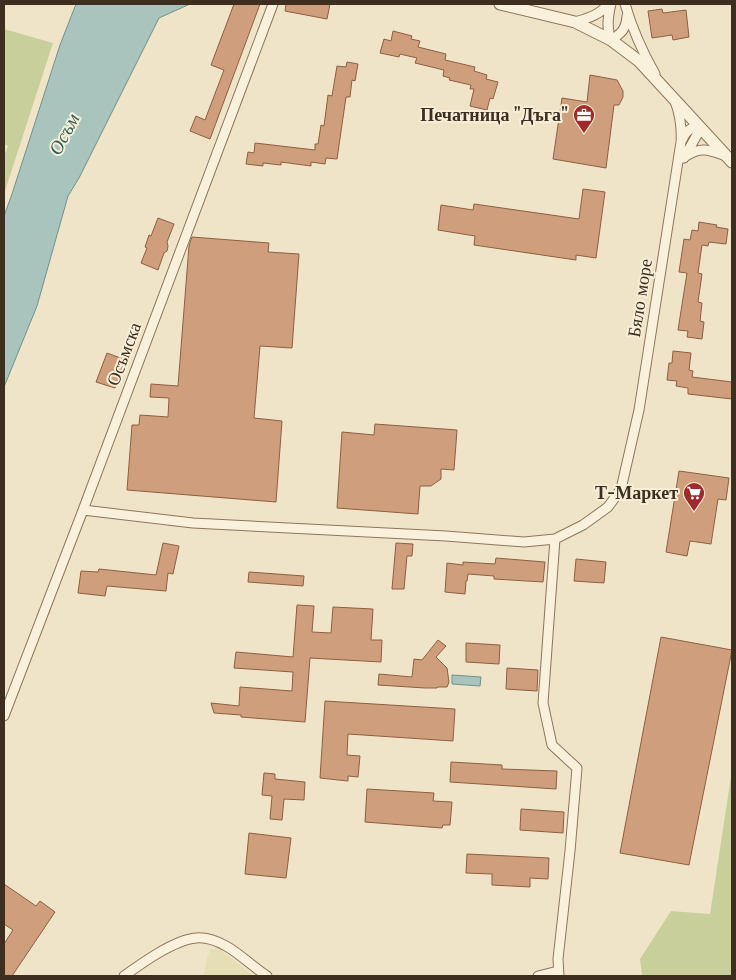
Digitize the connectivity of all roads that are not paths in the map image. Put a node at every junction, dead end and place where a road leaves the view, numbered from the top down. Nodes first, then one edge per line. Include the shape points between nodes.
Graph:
1 (273, 4) edge
2 (500, 4) edge
3 (609, 4) edge
4 (626, 7) edge
5 (575, 22) junction
6 (611, 40) junction
7 (661, 85) junction
8 (674, 99) junction
9 (699, 126) junction
10 (681, 142) junction
11 (684, 158) junction
12 (729, 159) edge
13 (677, 168) junction
14 (82, 510) junction
15 (555, 539) junction
16 (4, 716) edge
17 (559, 973) edge
18 (124, 976) edge
19 (267, 976) edge
20 (538, 976) edge

1 - 14 street, Осъмска
2 - 5 street
3 - 5 street via 592,17
3 - 6 street via 608,33
4 - 6 street via 626,24
4 - 7 street via 644,54
5 - 6 street
6 - 7 street via 639,61
7 - 8 street
8 - 9 street
8 - 10 street via 680,116
9 - 10 street via 684,134
9 - 11 street, Бяло море
9 - 12 street
10 - 13 street
11 - 12 street via 695,150 710,150
11 - 13 street, Бяло море
13 - 15 street, Бяло море via 639,410 621,489 608,507
14 - 15 street via 194,523 524,542
14 - 16 street, Осъмска
15 - 17 street via 544,703 552,745 576,768
17 - 20 street
18 - 19 street via 182,941 197,938 227,946

